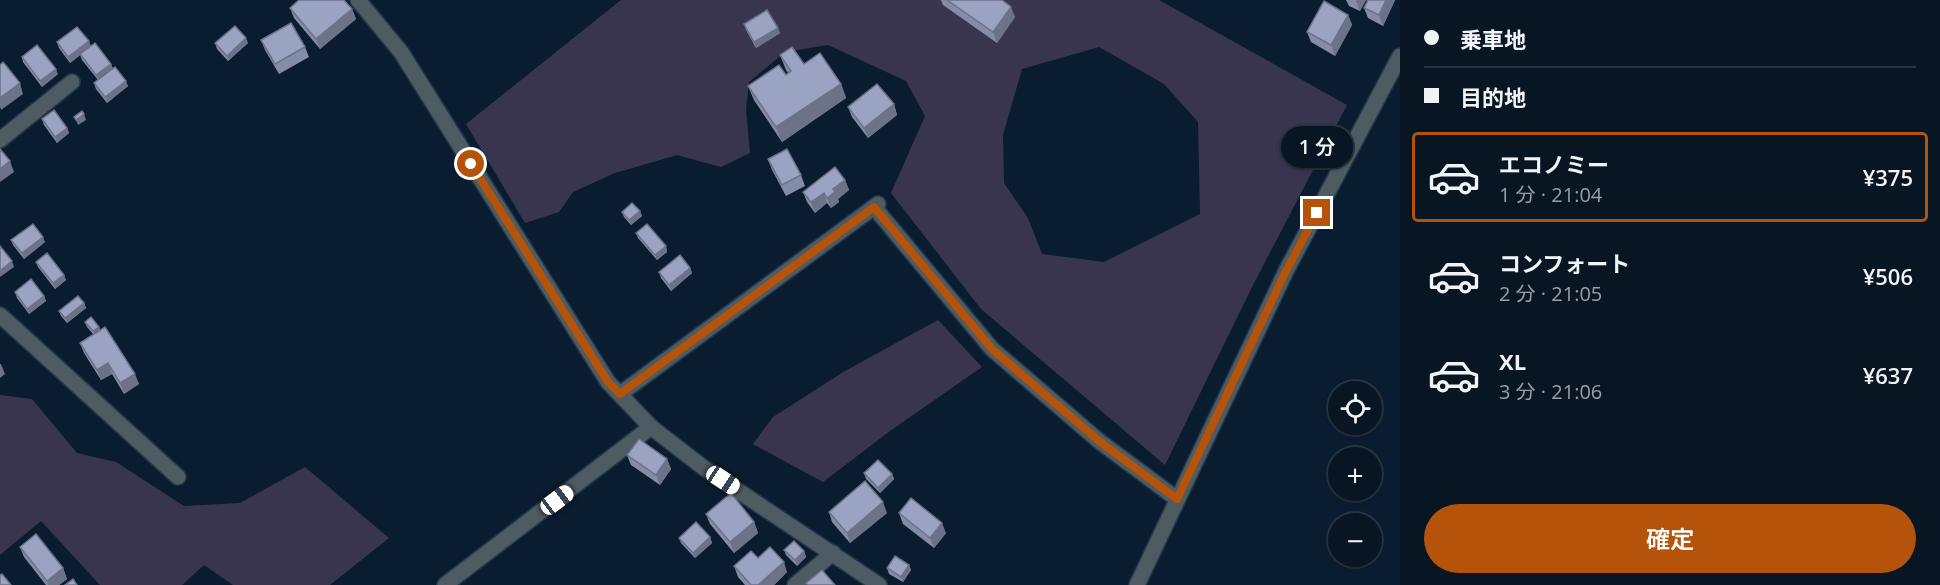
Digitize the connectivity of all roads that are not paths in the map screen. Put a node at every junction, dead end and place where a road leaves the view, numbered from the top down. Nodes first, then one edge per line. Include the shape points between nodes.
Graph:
1 (358, 0) edge
2 (1400, 56) edge
3 (72, 82) dead end
4 (0, 140) edge
5 (0, 315) edge
6 (620, 394) junction
7 (651, 427) junction
8 (178, 477) dead end
9 (1177, 499) junction
10 (833, 553) junction
11 (445, 585) edge
12 (795, 585) edge
13 (879, 585) edge
14 (1137, 585) edge

1 - 6 street via 401,52 608,382
2 - 9 street via 1286,271
3 - 4 street
5 - 8 street
6 - 7 street
6 - 9 street via 876,205 992,349 1099,441
7 - 10 street via 704,468
7 - 11 street
9 - 14 street
10 - 12 street
10 - 13 street

